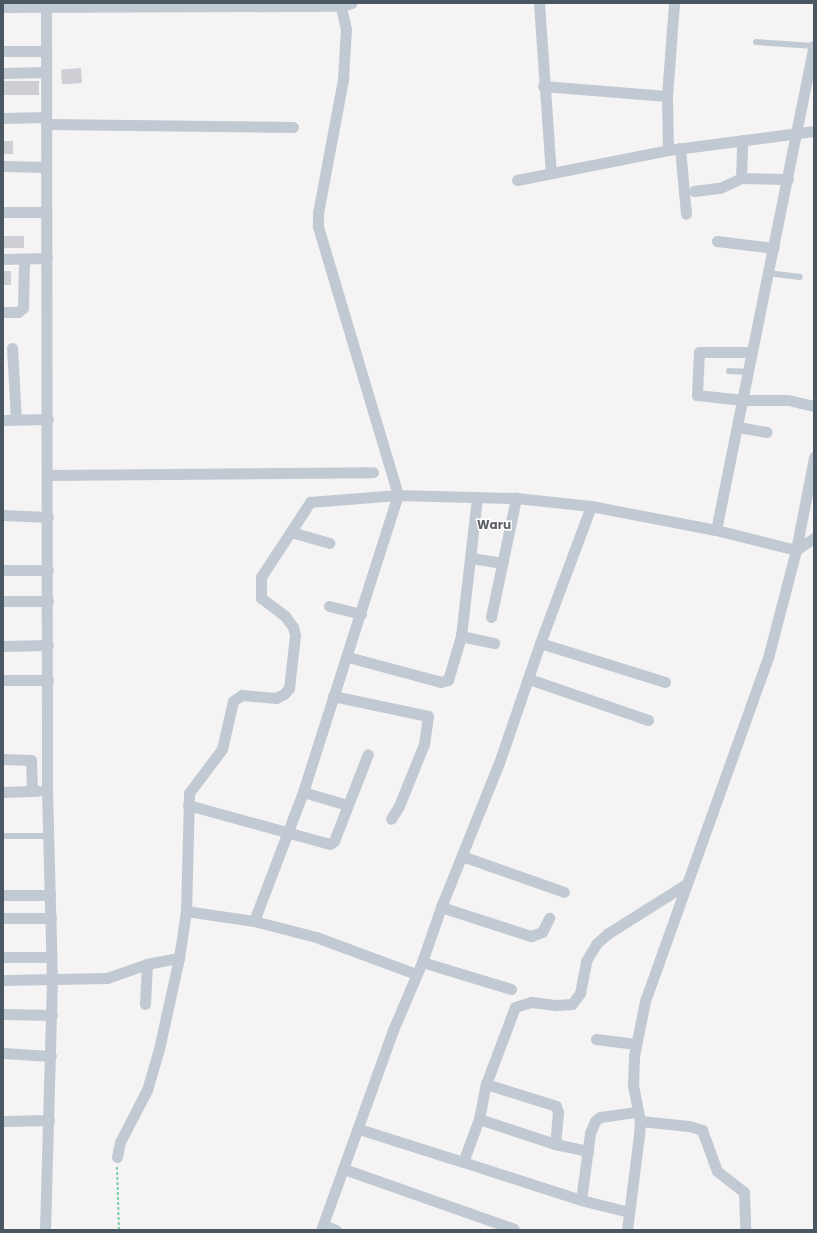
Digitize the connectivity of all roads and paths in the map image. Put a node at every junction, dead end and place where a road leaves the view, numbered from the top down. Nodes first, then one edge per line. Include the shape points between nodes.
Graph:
1 (539, 3) edge
2 (674, 3) edge
3 (46, 4) edge
4 (345, 4) edge
5 (3, 7) edge
6 (756, 42) dead end
7 (814, 46) edge
8 (3, 51) edge
9 (46, 51) junction
10 (46, 72) junction
11 (3, 73) edge
12 (543, 86) junction
13 (667, 96) junction
14 (3, 118) edge
15 (46, 120) junction
16 (293, 126) dead end
17 (814, 131) edge
18 (796, 134) junction
19 (742, 140) junction
20 (680, 148) junction
21 (668, 150) junction
22 (3, 166) edge
23 (46, 167) junction
24 (551, 173) junction
25 (741, 178) junction
26 (788, 179) junction
27 (517, 180) dead end
28 (694, 191) dead end
29 (3, 212) edge
30 (45, 212) junction
31 (686, 214) dead end
32 (717, 241) dead end
33 (774, 248) junction
34 (47, 258) junction
35 (3, 259) edge
36 (24, 259) junction
37 (768, 274) junction
38 (800, 277) dead end
39 (3, 312) edge
40 (12, 348) dead end
41 (752, 352) junction
42 (729, 371) dead end
43 (749, 372) junction
44 (743, 400) junction
45 (814, 406) edge
46 (16, 419) junction
47 (48, 419) junction
48 (3, 420) edge
49 (738, 427) junction
50 (767, 432) dead end
51 (814, 457) edge
52 (373, 472) dead end
53 (48, 475) junction
54 (398, 495) junction
55 (477, 497) junction
56 (516, 498) junction
57 (584, 505) junction
58 (3, 515) edge
59 (48, 516) junction
60 (716, 530) junction
61 (291, 532) junction
62 (814, 538) edge
63 (329, 543) dead end
64 (796, 550) junction
65 (471, 558) junction
66 (503, 564) junction
67 (3, 570) edge
68 (48, 570) junction
69 (3, 600) edge
70 (48, 601) junction
71 (329, 606) dead end
72 (361, 614) junction
73 (491, 617) dead end
74 (461, 636) junction
75 (494, 643) dead end
76 (540, 643) junction
77 (3, 646) edge
78 (48, 646) junction
79 (348, 657) junction
80 (528, 679) junction
81 (3, 680) edge
82 (48, 680) junction
83 (665, 682) dead end
84 (333, 696) junction
85 (648, 720) dead end
86 (368, 754) dead end
87 (3, 760) edge
88 (32, 791) junction
89 (47, 791) junction
90 (3, 792) edge
91 (303, 792) junction
92 (188, 805) junction
93 (347, 805) junction
94 (391, 819) dead end
95 (289, 832) junction
96 (4, 836) dead end
97 (48, 836) junction
98 (462, 856) junction
99 (686, 884) junction
100 (564, 892) dead end
101 (3, 895) edge
102 (50, 895) junction
103 (441, 906) junction
104 (186, 911) junction
105 (3, 918) edge
106 (51, 918) junction
107 (549, 918) dead end
108 (254, 921) junction
109 (3, 957) edge
110 (51, 957) junction
111 (179, 958) junction
112 (422, 962) junction
113 (147, 964) junction
114 (416, 974) junction
115 (3, 980) edge
116 (52, 981) junction
117 (511, 989) dead end
118 (145, 1004) dead end
119 (3, 1014) edge
120 (52, 1015) junction
121 (596, 1039) dead end
122 (636, 1044) junction
123 (3, 1053) edge
124 (51, 1056) junction
125 (486, 1084) junction
126 (638, 1117) junction
127 (49, 1120) junction
128 (479, 1120) junction
129 (3, 1121) edge
130 (359, 1129) junction
131 (555, 1144) junction
132 (588, 1151) junction
133 (117, 1157) joint
134 (463, 1162) junction
135 (344, 1169) junction
136 (582, 1200) junction
137 (629, 1212) junction
138 (322, 1228) edge
139 (514, 1229) dead end
140 (45, 1230) edge
141 (119, 1230) edge
142 (336, 1230) edge
143 (627, 1230) edge
144 (745, 1230) edge

1 - 12 street
2 - 13 street
3 - 4 street
3 - 5 street
3 - 9 street
4 - 54 street via 343,79 318,213 318,226
6 - 7 lane
7 - 18 street
8 - 9 street
9 - 10 street
10 - 11 street
10 - 15 street
12 - 13 street
12 - 24 street
13 - 21 street
14 - 15 street
15 - 16 street
15 - 23 street
17 - 18 street
18 - 19 street
18 - 26 street
19 - 20 street
19 - 25 street
20 - 21 street
20 - 31 street
21 - 24 street
22 - 23 street
23 - 30 street
24 - 27 street
25 - 26 street
25 - 28 street via 720,188
26 - 33 street
29 - 30 street
30 - 34 street
32 - 33 street
33 - 37 street
34 - 36 street
34 - 47 street
35 - 36 street
36 - 39 street via 23,308 18,312
37 - 38 lane
37 - 41 street
40 - 46 street
41 - 43 street
41 - 44 street via 704,350 696,356 697,395
42 - 43 lane
43 - 44 street
44 - 45 street via 788,400
44 - 49 street
46 - 47 street
46 - 48 street
47 - 53 street
49 - 50 street
49 - 60 street
51 - 64 street
52 - 53 street
53 - 59 street
54 - 55 street
54 - 61 street via 313,501
54 - 72 street
55 - 56 street
55 - 65 street
56 - 57 street
56 - 66 street
57 - 60 street
57 - 76 street
58 - 59 street
59 - 68 street
60 - 64 street
61 - 63 street
61 - 92 street via 264,571 260,593 264,602 285,616 293,628 295,635 289,688 276,698 242,695 233,701 222,749 212,765 192,787
62 - 64 street
64 - 99 street via 769,654
65 - 66 street
65 - 74 street
66 - 73 street
67 - 68 street
68 - 70 street
69 - 70 street
70 - 78 street
71 - 72 street
72 - 79 street
74 - 75 street
74 - 79 street via 451,675 443,682
76 - 80 street
76 - 83 street
77 - 78 street
78 - 82 street
79 - 84 street
80 - 85 street
80 - 98 street via 499,763
81 - 82 street
82 - 89 street
84 - 91 street
84 - 94 street via 428,716 424,744 403,797
86 - 93 street
87 - 88 street via 31,760
88 - 89 street
88 - 90 street
89 - 97 street
91 - 93 street
91 - 95 street
92 - 95 street
92 - 104 street
93 - 95 street via 332,843 322,844
95 - 108 street
96 - 97 lane
97 - 102 street
98 - 100 street
98 - 103 street
99 - 122 street via 654,973
99 - 125 street via 597,943 586,961 580,993 572,1004 531,1002 515,1007
101 - 102 street
102 - 106 street
103 - 107 street via 531,936 542,932
103 - 112 street
104 - 108 street
104 - 111 street
105 - 106 street
106 - 110 street
108 - 114 street via 316,937
109 - 110 street
110 - 116 street
111 - 113 street
111 - 133 street via 147,1090 120,1142
112 - 114 street
112 - 117 street
113 - 116 street via 107,978
113 - 118 street
114 - 130 street via 393,1030
115 - 116 street
116 - 120 street
119 - 120 street
120 - 124 street
121 - 122 street
122 - 126 street via 633,1086
123 - 124 street
124 - 127 street
125 - 128 street
125 - 131 street via 556,1106 558,1112
126 - 132 street via 600,1117 590,1133
126 - 137 street
126 - 144 street via 702,1130 717,1171 744,1192
127 - 129 street
127 - 140 street
128 - 131 street
128 - 134 street
130 - 134 street
130 - 135 street
131 - 132 street
132 - 136 street
133 - 141 path
134 - 136 street
135 - 138 street
135 - 139 street
136 - 137 street
137 - 143 street
138 - 142 street

